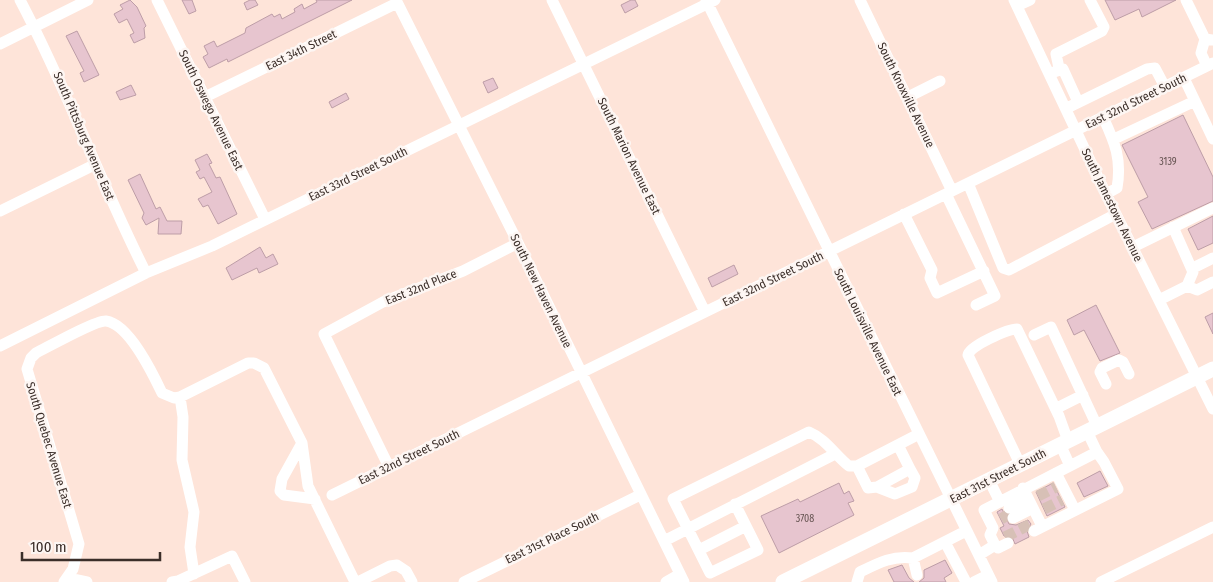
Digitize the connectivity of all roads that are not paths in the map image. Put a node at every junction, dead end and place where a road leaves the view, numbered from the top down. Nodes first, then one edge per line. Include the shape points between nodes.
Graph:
1 (20, 0) edge
2 (88, 0) edge
3 (157, 0) edge
4 (552, 0) edge
5 (860, 0) edge
6 (1030, 0) edge
7 (1090, 0) edge
8 (396, 1) edge
9 (710, 1) edge
10 (1188, 1) edge
11 (1015, 3) edge
12 (34, 26) junction
13 (1209, 40) edge
14 (0, 44) edge
15 (1056, 54) junction
16 (1042, 58) junction
17 (584, 64) junction
18 (1210, 65) edge
19 (1055, 71) junction
20 (1184, 78) junction
21 (940, 81) dead end
22 (1165, 87) junction
23 (205, 96) junction
24 (908, 97) junction
25 (1195, 101) junction
26 (1078, 102) junction
27 (1067, 108) junction
28 (1208, 114) edge
29 (1103, 117) junction
30 (458, 126) junction
31 (1076, 130) junction
32 (1213, 138) edge
33 (1114, 139) junction
34 (94, 165) junction
35 (968, 183) junction
36 (949, 192) junction
37 (1106, 194) junction
38 (1213, 208) edge
39 (0, 211) edge
40 (904, 214) junction
41 (1116, 214) junction
42 (265, 220) junction
43 (1173, 228) junction
44 (518, 243) junction
45 (1133, 247) junction
46 (828, 251) junction
47 (1213, 258) edge
48 (1193, 268) junction
49 (984, 271) junction
50 (146, 273) junction
51 (1213, 282) edge
52 (1187, 286) junction
53 (1159, 300) junction
54 (976, 305) dead end
55 (705, 312) junction
56 (1034, 335) dead end
57 (0, 346) edge
58 (1213, 369) edge
59 (581, 374) junction
60 (1129, 374) dead end
61 (1197, 377) junction
62 (1106, 384) dead end
63 (1083, 395) junction
64 (180, 397) junction
65 (1059, 407) dead end
66 (1213, 409) edge
67 (1092, 429) junction
68 (919, 434) junction
69 (1064, 442) junction
70 (302, 444) junction
71 (898, 445) junction
72 (1097, 452) junction
73 (835, 454) junction
74 (1020, 464) junction
75 (857, 466) junction
76 (1070, 466) junction
77 (389, 467) junction
78 (1056, 472) junction
79 (912, 474) junction
80 (989, 480) junction
81 (877, 487) junction
82 (332, 495) dead end
83 (640, 495) junction
84 (315, 499) junction
85 (951, 500) junction
86 (735, 504) junction
87 (1034, 510) junction
88 (1075, 510) junction
89 (1001, 516) junction
90 (746, 526) junction
91 (1213, 527) edge
92 (688, 528) junction
93 (966, 530) junction
94 (664, 541) junction
95 (945, 542) junction
96 (698, 550) junction
97 (979, 555) junction
98 (913, 558) junction
99 (194, 574) junction
100 (917, 575) dead end
101 (381, 577) edge
102 (682, 578) edge
103 (990, 579) edge
104 (74, 581) edge
105 (172, 582) edge
106 (245, 582) edge
107 (356, 582) edge
108 (412, 582) edge
109 (464, 582) edge
110 (667, 582) edge
111 (783, 582) edge
112 (857, 582) edge
113 (966, 582) edge
114 (974, 582) edge
115 (1101, 582) edge

1 - 12 street, South Pittsburg Avenue East
2 - 12 street
3 - 23 street, South Oswego Avenue East
4 - 17 street, South Marion Avenue East
5 - 24 street, South Knoxville Avenue
6 - 11 street
7 - 15 street via 1104,27 1102,31
8 - 23 street, East 34th Street
8 - 30 street, South New Haven Avenue
9 - 17 street, East 33rd Street South
9 - 46 street, South Louisville Avenue East
10 - 13 street
11 - 16 street, South Jamestown Avenue
12 - 14 street
12 - 34 street, South Pittsburg Avenue East
13 - 18 street via 1201,53
15 - 16 street
15 - 19 street
16 - 19 street, South Jamestown Avenue
17 - 30 street, East 33rd Street South
17 - 55 street, South Marion Avenue East
18 - 20 street, East 32nd Street South
19 - 26 street via 1063,69
19 - 27 street, South Jamestown Avenue
20 - 22 street, East 32nd Street South
20 - 25 street
21 - 24 street
22 - 26 street via 1154,68 1147,69
22 - 29 street, East 32nd Street South
23 - 42 street, South Oswego Avenue East
24 - 36 street, South Knoxville Avenue
25 - 28 street
25 - 33 street
26 - 27 street
27 - 31 street, South Jamestown Avenue
28 - 32 street
29 - 31 street, East 32nd Street South
29 - 33 street
30 - 42 street, East 33rd Street South
30 - 44 street, South New Haven Avenue
31 - 35 street, East 32nd Street South
31 - 37 street, South Jamestown Avenue
33 - 37 street via 1120,160 1118,178 1116,188
34 - 39 street
34 - 50 street, South Pittsburg Avenue East
35 - 36 street, East 32nd Street South
35 - 41 street via 1003,268 1008,270
36 - 40 street, East 32nd Street South
36 - 49 street, South Knoxville Avenue
37 - 41 street, South Jamestown Avenue
38 - 43 street
40 - 46 street, East 32nd Street South
40 - 49 street via 932,270 930,278 937,293
41 - 45 street, South Jamestown Avenue
42 - 50 street, East 33rd Street South
43 - 45 street
43 - 48 street
44 - 59 street, South New Haven Avenue
44 - 77 street, East 32nd Place via 463,270 383,302 324,334
45 - 53 street, South Jamestown Avenue
46 - 55 street, East 32nd Street South
46 - 68 street, South Louisville Avenue East
47 - 48 street
48 - 52 street
49 - 54 street, South Knoxville Avenue via 995,296
50 - 57 street, East 33rd Street South
51 - 52 street via 1197,290
52 - 53 street
53 - 61 street, South Jamestown Avenue
55 - 59 street, East 32nd Street South
56 - 63 street via 1050,326
58 - 61 main road, East 31st Street South
59 - 77 street, East 32nd Street South
59 - 83 street, South New Haven Avenue
60 - 62 street via 1119,360 1102,368 1100,372
61 - 66 street, South Jamestown Avenue
61 - 67 main road, East 31st Street South
63 - 65 street
63 - 67 street
64 - 70 street via 242,365 259,365 268,375
64 - 99 street via 182,460 194,512 190,548
64 - 104 street, South Quebec Avenue East via 162,393 138,349 125,333 106,321 31,358 27,369 79,544
67 - 69 main road, East 31st Street South
67 - 72 street
68 - 71 street
68 - 85 street, South Louisville Avenue East
69 - 74 main road, East 31st Street South
69 - 74 street via 1059,416 1017,329 971,348 968,355
69 - 76 street
70 - 84 street via 308,486
70 - 84 street via 282,479 280,491 284,495
71 - 75 street
71 - 79 street
72 - 76 street
72 - 88 street via 1118,489
73 - 75 street via 849,466
73 - 86 street
73 - 92 street via 821,437 809,432 673,500
74 - 80 main road, East 31st Street South
75 - 81 street via 868,488
76 - 78 street
77 - 82 street, East 32nd Street South
78 - 87 street
78 - 88 street via 1059,486
79 - 81 street
79 - 81 street via 912,487 901,492 895,494
80 - 85 main road, East 31st Street South
80 - 89 street
83 - 94 street, South New Haven Avenue
83 - 109 street, East 31st Place South
84 - 107 street
85 - 93 street, South Louisville Avenue East
85 - 111 main road, East 31st Street South
86 - 90 street
86 - 92 street
87 - 88 street
87 - 89 street
87 - 89 street via 1021,492
89 - 97 street via 990,535 1000,542
90 - 96 street
90 - 96 street via 758,550 710,573
91 - 115 street
92 - 94 street
92 - 96 street
93 - 95 street
93 - 97 street, South Louisville Avenue East
94 - 102 street, South New Haven Avenue
95 - 98 street
95 - 113 street
97 - 103 street, South Louisville Avenue East
98 - 100 street
98 - 112 street via 899,556 881,562 860,572
99 - 105 street
99 - 106 street via 232,556
101 - 107 street
101 - 108 street via 397,565 406,571
102 - 110 street
103 - 114 street

